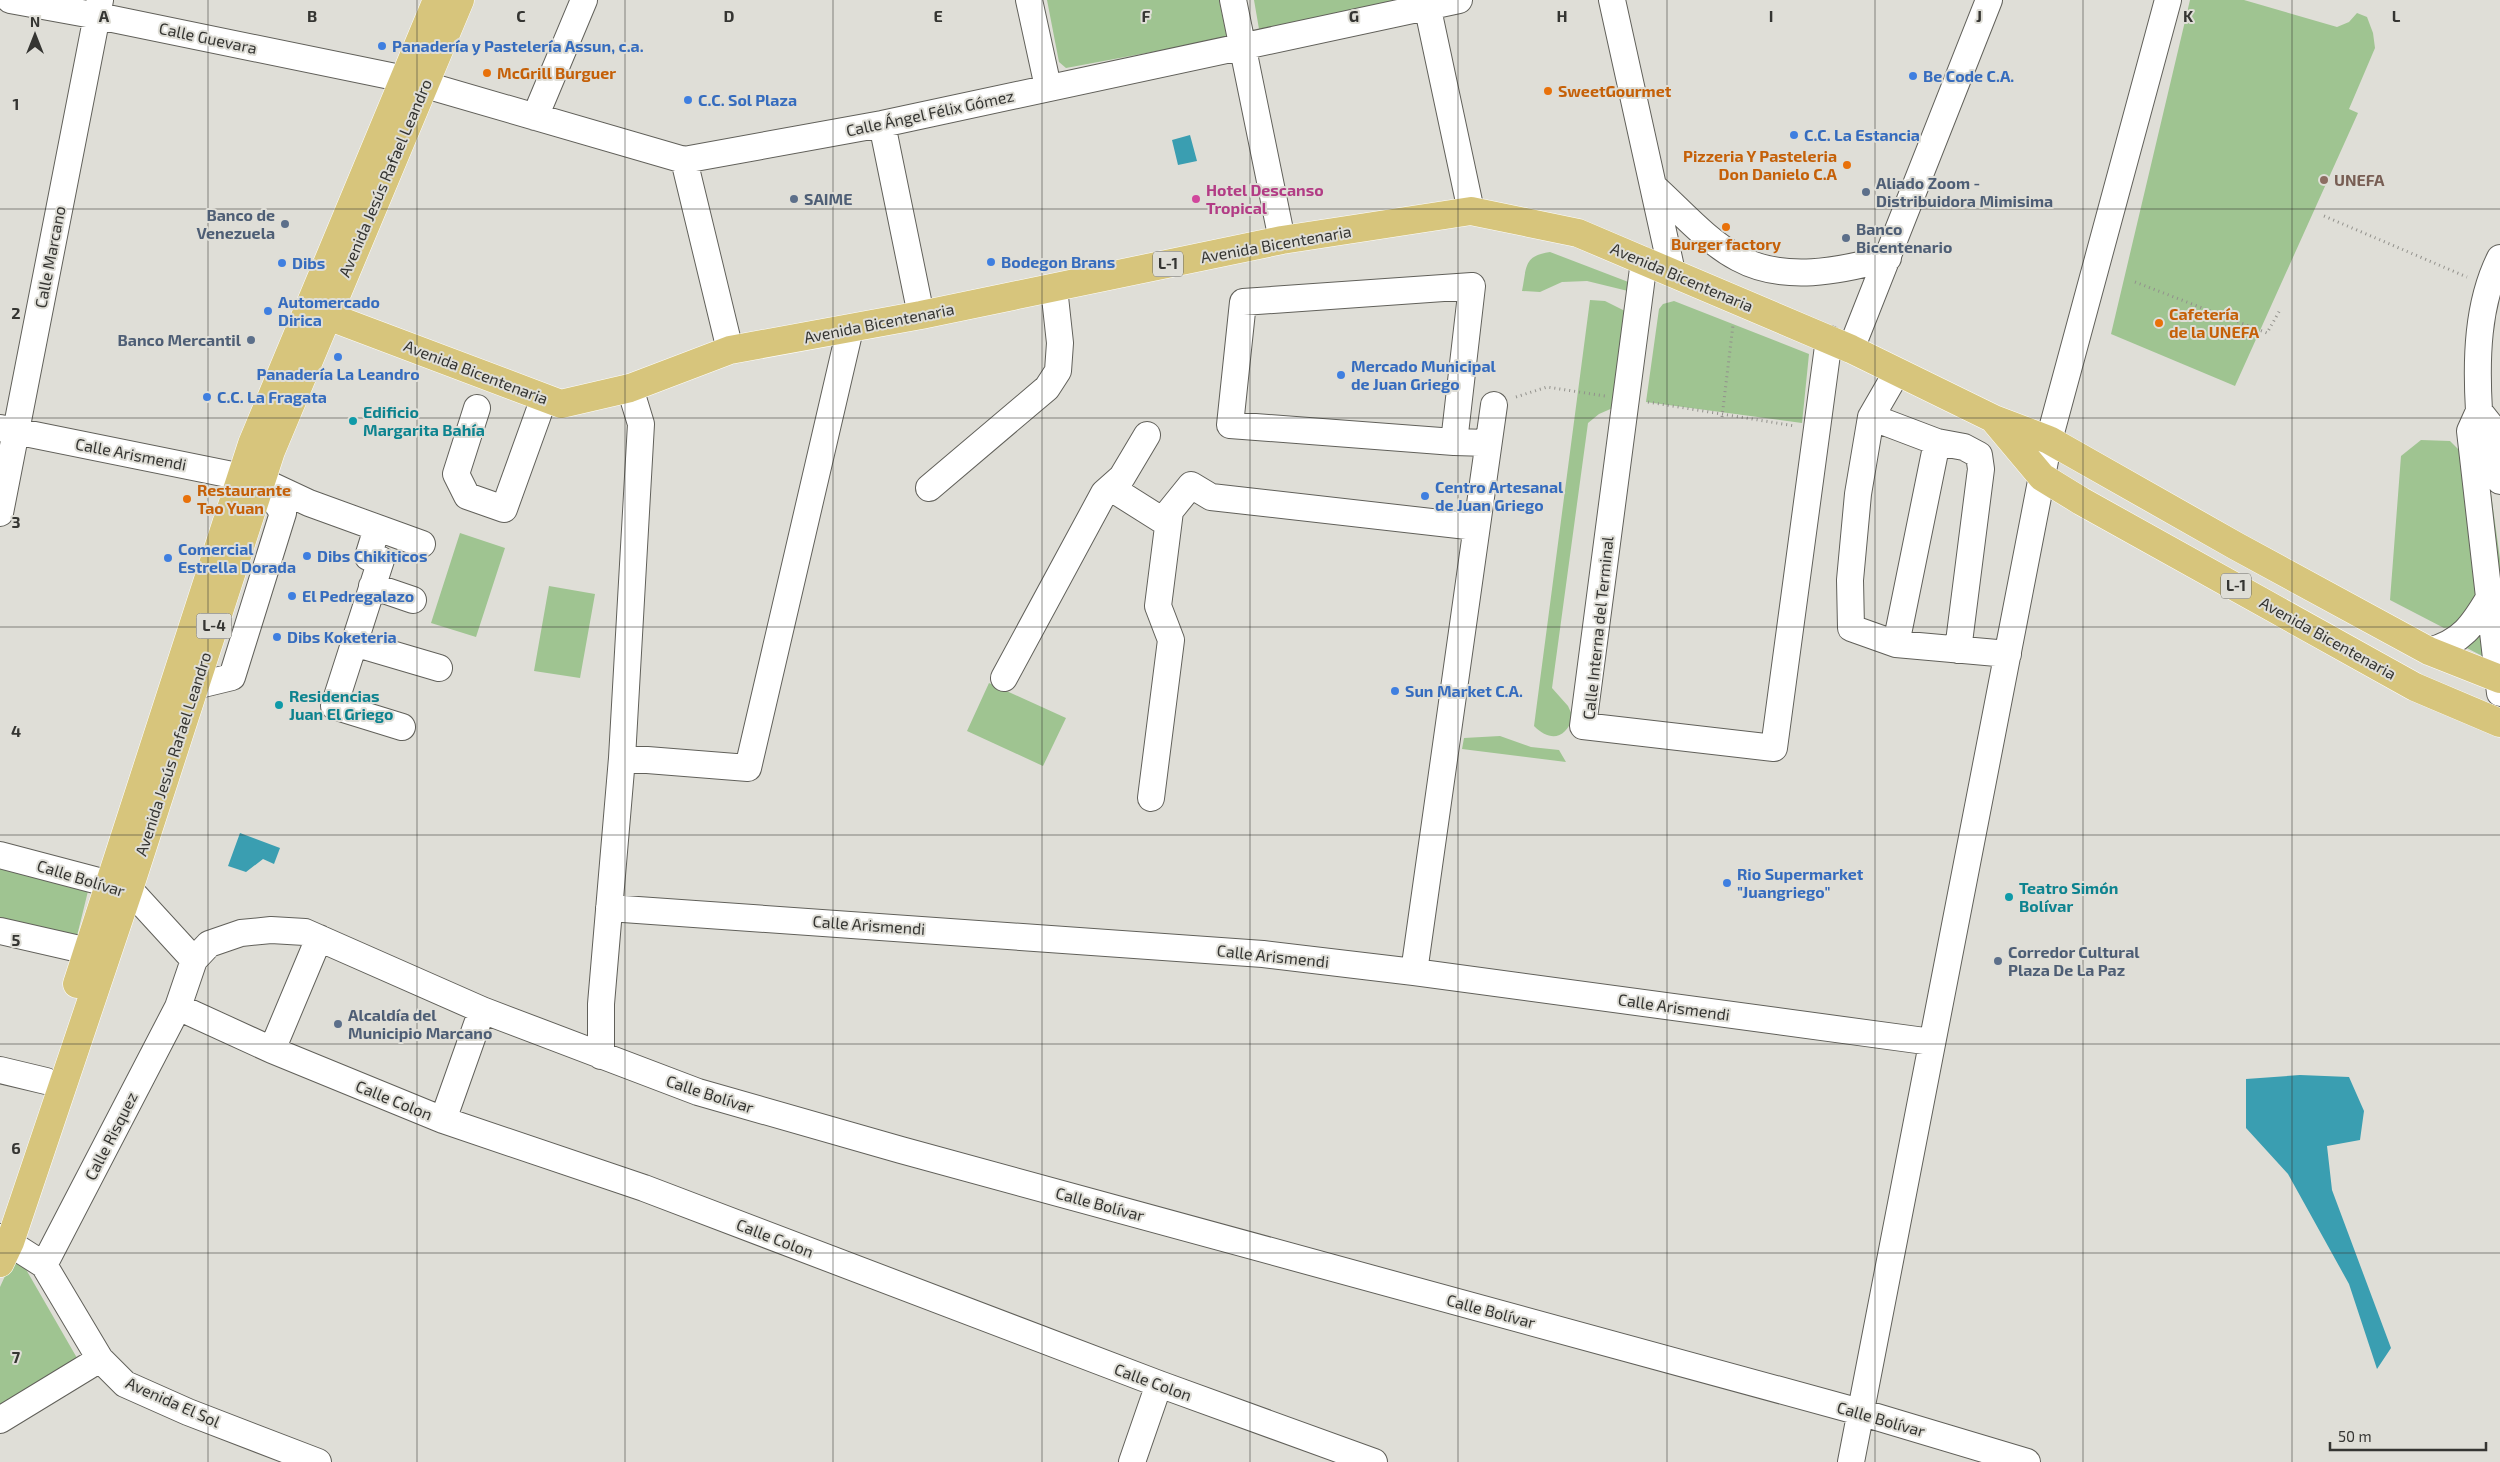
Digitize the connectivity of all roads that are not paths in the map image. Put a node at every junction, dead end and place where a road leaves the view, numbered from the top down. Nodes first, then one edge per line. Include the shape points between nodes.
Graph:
1 (10, 0) edge
2 (437, 0) edge
3 (460, 0) edge
4 (584, 0) edge
5 (1029, 0) edge
6 (1233, 0) edge
7 (1459, 0) edge
8 (1612, 0) edge
9 (1989, 0) edge
10 (2168, 0) edge
11 (1427, 3) edge
12 (99, 8) edge
13 (1243, 46) junction
14 (414, 82) junction
15 (1048, 87) junction
16 (535, 117) junction
17 (882, 124) junction
18 (684, 160) junction
19 (1653, 186) junction
20 (1471, 211) junction
21 (1282, 240) junction
22 (1888, 258) junction
23 (2500, 258) edge
24 (1644, 261) junction
25 (1672, 272) junction
26 (1054, 288) junction
27 (318, 312) junction
28 (921, 315) junction
29 (850, 329) junction
30 (1840, 344) junction
31 (730, 350) junction
32 (1897, 372) junction
33 (630, 388) junction
34 (544, 398) junction
35 (1494, 405) road end
36 (477, 408) dead end
37 (1872, 417) junction
38 (1994, 420) junction
39 (2481, 424) junction
40 (8, 429) edge
41 (1148, 435) dead end
42 (2049, 440) junction
43 (1454, 442) junction
44 (1937, 442) junction
45 (1488, 443) junction
46 (2042, 477) junction
47 (252, 478) junction
48 (2500, 481) edge
49 (929, 488) dead end
50 (1111, 488) junction
51 (0, 513) edge
52 (1168, 524) junction
53 (1476, 527) junction
54 (377, 528) junction
55 (422, 544) dead end
56 (372, 586) junction
57 (2490, 598) junction
58 (413, 600) dead end
59 (354, 643) junction
60 (1896, 644) junction
61 (1958, 650) junction
62 (2430, 651) junction
63 (2008, 654) junction
64 (439, 668) dead end
65 (1004, 678) dead end
66 (2500, 683) edge
67 (2500, 723) edge
68 (402, 727) dead end
69 (622, 758) junction
70 (1151, 798) dead end
71 (0, 855) edge
72 (119, 886) junction
73 (609, 908) junction
74 (0, 930) edge
75 (319, 938) junction
76 (88, 951) junction
77 (194, 960) junction
78 (1414, 972) junction
79 (601, 1004) junction
80 (178, 1007) junction
81 (482, 1010) junction
82 (551, 1037) junction
83 (1932, 1042) junction
84 (272, 1050) junction
85 (601, 1056) junction
86 (0, 1070) edge
87 (46, 1081) junction
88 (443, 1120) junction
89 (0, 1212) edge
90 (3, 1247) edge
91 (44, 1265) junction
92 (100, 1359) junction
93 (1159, 1384) junction
94 (1860, 1412) junction
95 (0, 1420) edge
96 (281, 1455) edge
97 (318, 1462) edge
98 (1132, 1462) edge
99 (1374, 1462) edge
100 (1851, 1462) edge
101 (2027, 1462) edge

1 - 12 street, Calle Guevara
2 - 14 main road, Avenida Jesús Rafael Leandro / L-4
3 - 14 main road, Avenida Jesús Rafael Leandro / L-4
4 - 16 street
5 - 15 street
6 - 13 street
7 - 11 street, Calle Ángel Félix Gómez
8 - 19 street
9 - 22 street, Calle Interna del Terminal
10 - 42 street
11 - 13 street, Calle Ángel Félix Gómez
11 - 20 street
12 - 14 street, Calle Guevara
12 - 40 street, Calle Marcano
13 - 15 street, Calle Ángel Félix Gómez
13 - 21 street
14 - 16 street, Calle Ángel Félix Gómez
14 - 27 main road, Avenida Jesús Rafael Leandro / L-4
15 - 17 street, Calle Ángel Félix Gómez
16 - 18 street, Calle Ángel Félix Gómez
17 - 18 street, Calle Ángel Félix Gómez
17 - 28 street
18 - 31 street
19 - 22 street via 1713,241 1739,259 1770,270 1805,273 1847,270
19 - 25 street
20 - 21 main road, Avenida Bicentenaria / L-1
20 - 24 main road, Avenida Bicentenaria / L-1 via 1578,233
21 - 26 main road, Avenida Bicentenaria / L-1
22 - 30 street, Calle Interna del Terminal
23 - 39 street via 2488,286 2478,352
24 - 25 main road, Avenida Bicentenaria / L-1
24 - 30 street, Calle Interna del Terminal via 1583,726 1774,748 1817,429
25 - 30 main road, Avenida Bicentenaria / L-1
26 - 28 main road, Avenida Bicentenaria / L-1
26 - 49 street via 1060,343 1058,371 1047,388
27 - 34 main road, Avenida Bicentenaria / L-1
27 - 47 main road, Avenida Jesús Rafael Leandro / L-4 via 271,451
28 - 29 main road, Avenida Bicentenaria / L-1
29 - 31 main road, Avenida Bicentenaria / L-1
29 - 69 street via 748,768
30 - 32 main road, Avenida Bicentenaria / L-1
31 - 33 main road, Avenida Bicentenaria / L-1
32 - 37 street
32 - 38 main road, Avenida Bicentenaria / L-1
33 - 34 main road, Avenida Bicentenaria / L-1 via 561,404
33 - 69 street via 641,424
34 - 36 street via 504,509 467,496 456,474
35 - 45 street
37 - 44 street
37 - 60 street via 1856,513 1850,580 1851,628
38 - 42 main road, Avenida Bicentenaria / L-1
38 - 46 main road, Avenida Bicentenaria / L-1
39 - 48 street
39 - 57 street
40 - 47 street, Calle Arismendi
40 - 51 street, Calle Marcano
41 - 50 street via 1122,478
42 - 46 street
42 - 62 main road, Avenida Bicentenaria / L-1
43 - 43 street via 1230,425 1243,302 1472,286
43 - 45 street
44 - 60 street
44 - 61 street via 1979,455 1981,468
45 - 53 street
46 - 63 street
46 - 67 main road, Avenida Bicentenaria / L-1 via 2415,687
47 - 54 street, Calle Arismendi
47 - 72 main road, Avenida Jesús Rafael Leandro / L-4
47 - 72 main road, Avenida Jesús Rafael Leandro / L-4 via 195,686
50 - 52 street
50 - 65 street via 1104,493
52 - 53 street via 1170,511 1191,486 1211,497
52 - 70 street via 1158,606 1171,640
53 - 78 street
54 - 55 street, Calle Arismendi
54 - 56 street via 368,557 381,560
56 - 58 street
56 - 59 street
57 - 62 street via 2467,631 2453,643
57 - 66 street
59 - 64 street
59 - 68 street via 334,706
60 - 61 street
61 - 63 street
62 - 66 main road, Avenida Bicentenaria / L-1
63 - 83 street
69 - 73 street
71 - 72 street, Calle Bolívar
72 - 76 main road, Avenida Jesús Rafael Leandro / L-4
72 - 77 street, Calle Bolívar
72 - 90 main road, Avenida Jesús Rafael Leandro / L-4
73 - 78 street, Calle Arismendi via 1263,954
73 - 79 street
74 - 76 street
75 - 77 street, Calle Bolívar via 305,932 271,930 241,933 209,944
75 - 81 street, Calle Bolívar
75 - 84 street
76 - 87 main road, Avenida Jesús Rafael Leandro / L-4
77 - 80 street, Calle Bolívar
78 - 83 street, Calle Arismendi
79 - 82 street via 588,1023
79 - 85 street
80 - 84 street, Calle Colon
80 - 91 street, Calle Risquez
81 - 82 street, Calle Bolívar
81 - 88 street
82 - 85 street, Calle Bolívar
83 - 94 street
84 - 88 street, Calle Colon
85 - 94 street, Calle Bolívar via 698,1092 901,1150
86 - 87 street
87 - 89 main road, Avenida Jesús Rafael Leandro / L-4
88 - 93 street, Calle Colon via 644,1188
90 - 91 street, Avenida El Sol
91 - 92 street, Avenida El Sol
92 - 95 street
92 - 96 street, Avenida El Sol via 125,1384
93 - 98 street
93 - 99 street, Calle Colon
94 - 100 street
94 - 101 street, Calle Bolívar
96 - 97 street, Avenida El Sol

